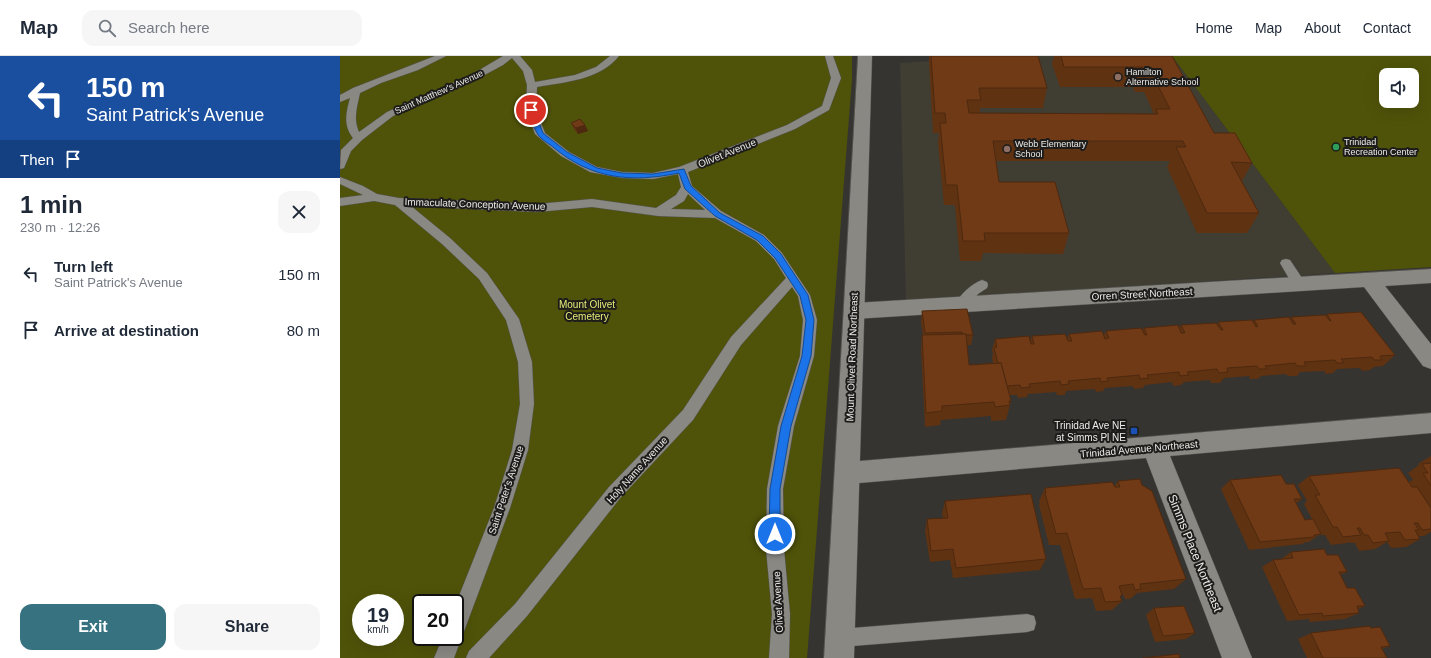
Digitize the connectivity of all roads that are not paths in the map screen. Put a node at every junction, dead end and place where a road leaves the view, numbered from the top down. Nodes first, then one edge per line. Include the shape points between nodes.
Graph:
1 (442, 56) edge
2 (509, 56) edge
3 (515, 56) edge
4 (615, 56) edge
5 (829, 56) edge
6 (865, 56) edge
7 (527, 70) junction
8 (560, 80) junction
9 (532, 86) junction
10 (356, 90) junction
11 (340, 98) edge
12 (340, 108) edge
13 (351, 111) junction
14 (358, 138) junction
15 (343, 152) edge
16 (340, 166) edge
17 (682, 170) junction
18 (340, 180) edge
19 (687, 187) junction
20 (374, 197) junction
21 (340, 202) edge
22 (399, 202) junction
23 (658, 212) junction
24 (717, 214) junction
25 (1286, 263) dead end
26 (1431, 276) edge
27 (794, 278) junction
28 (1369, 280) junction
29 (1299, 284) junction
30 (982, 285) dead end
31 (962, 304) junction
32 (854, 311) junction
33 (1431, 360) edge
34 (1431, 423) edge
35 (1154, 447) junction
36 (848, 473) junction
37 (464, 607) edge
38 (1027, 623) dead end
39 (449, 646) edge
40 (840, 648) edge
41 (444, 658) edge
42 (476, 658) edge
43 (779, 658) edge
44 (1237, 658) edge

1 - 10 lane
2 - 14 lane, Saint Matthew's Avenue via 474,77 390,114
3 - 7 lane
4 - 8 lane via 599,69
5 - 17 lane, Olivet Avenue via 836,78 826,108 791,127
6 - 32 street, Mount Olivet Road Northeast
7 - 8 lane
7 - 9 lane, Olivet Avenue
8 - 9 lane
9 - 17 lane, Olivet Avenue via 531,110 540,134 565,154 594,170 622,176 653,176
10 - 11 lane
10 - 13 lane
12 - 13 lane
13 - 14 lane via 352,132
14 - 15 lane, Saint Matthew's Avenue
15 - 16 lane, Saint Matthew's Avenue
17 - 19 lane
18 - 20 lane
19 - 23 lane via 680,198
19 - 24 lane, Olivet Avenue
20 - 21 lane, Immaculate Conception Avenue
20 - 22 lane, Immaculate Conception Avenue
22 - 23 lane, Immaculate Conception Avenue via 537,208 592,203
22 - 37 lane, Saint Peter's Avenue via 483,276 512,319 525,362 527,404 520,450 502,508
23 - 24 lane, Immaculate Conception Avenue
24 - 27 lane, Olivet Avenue via 760,238 778,256
25 - 29 lane
26 - 28 street, Orren Street Northeast
27 - 42 lane, Holy Name Avenue via 736,341 688,415 615,492 521,610
27 - 43 lane, Olivet Avenue via 804,295 810,320 807,356 786,426 775,489 775,549 781,614
28 - 29 street, Orren Street Northeast
28 - 33 street
29 - 31 street, Orren Street Northeast
30 - 31 lane
31 - 32 street, Orren Street Northeast
32 - 36 street, Mount Olivet Road Northeast
34 - 35 street, Trinidad Avenue Northeast
35 - 36 street, Trinidad Avenue Northeast
35 - 44 street, Simms Place Northeast
36 - 40 street, Mount Olivet Road Northeast
38 - 40 lane
39 - 41 lane

